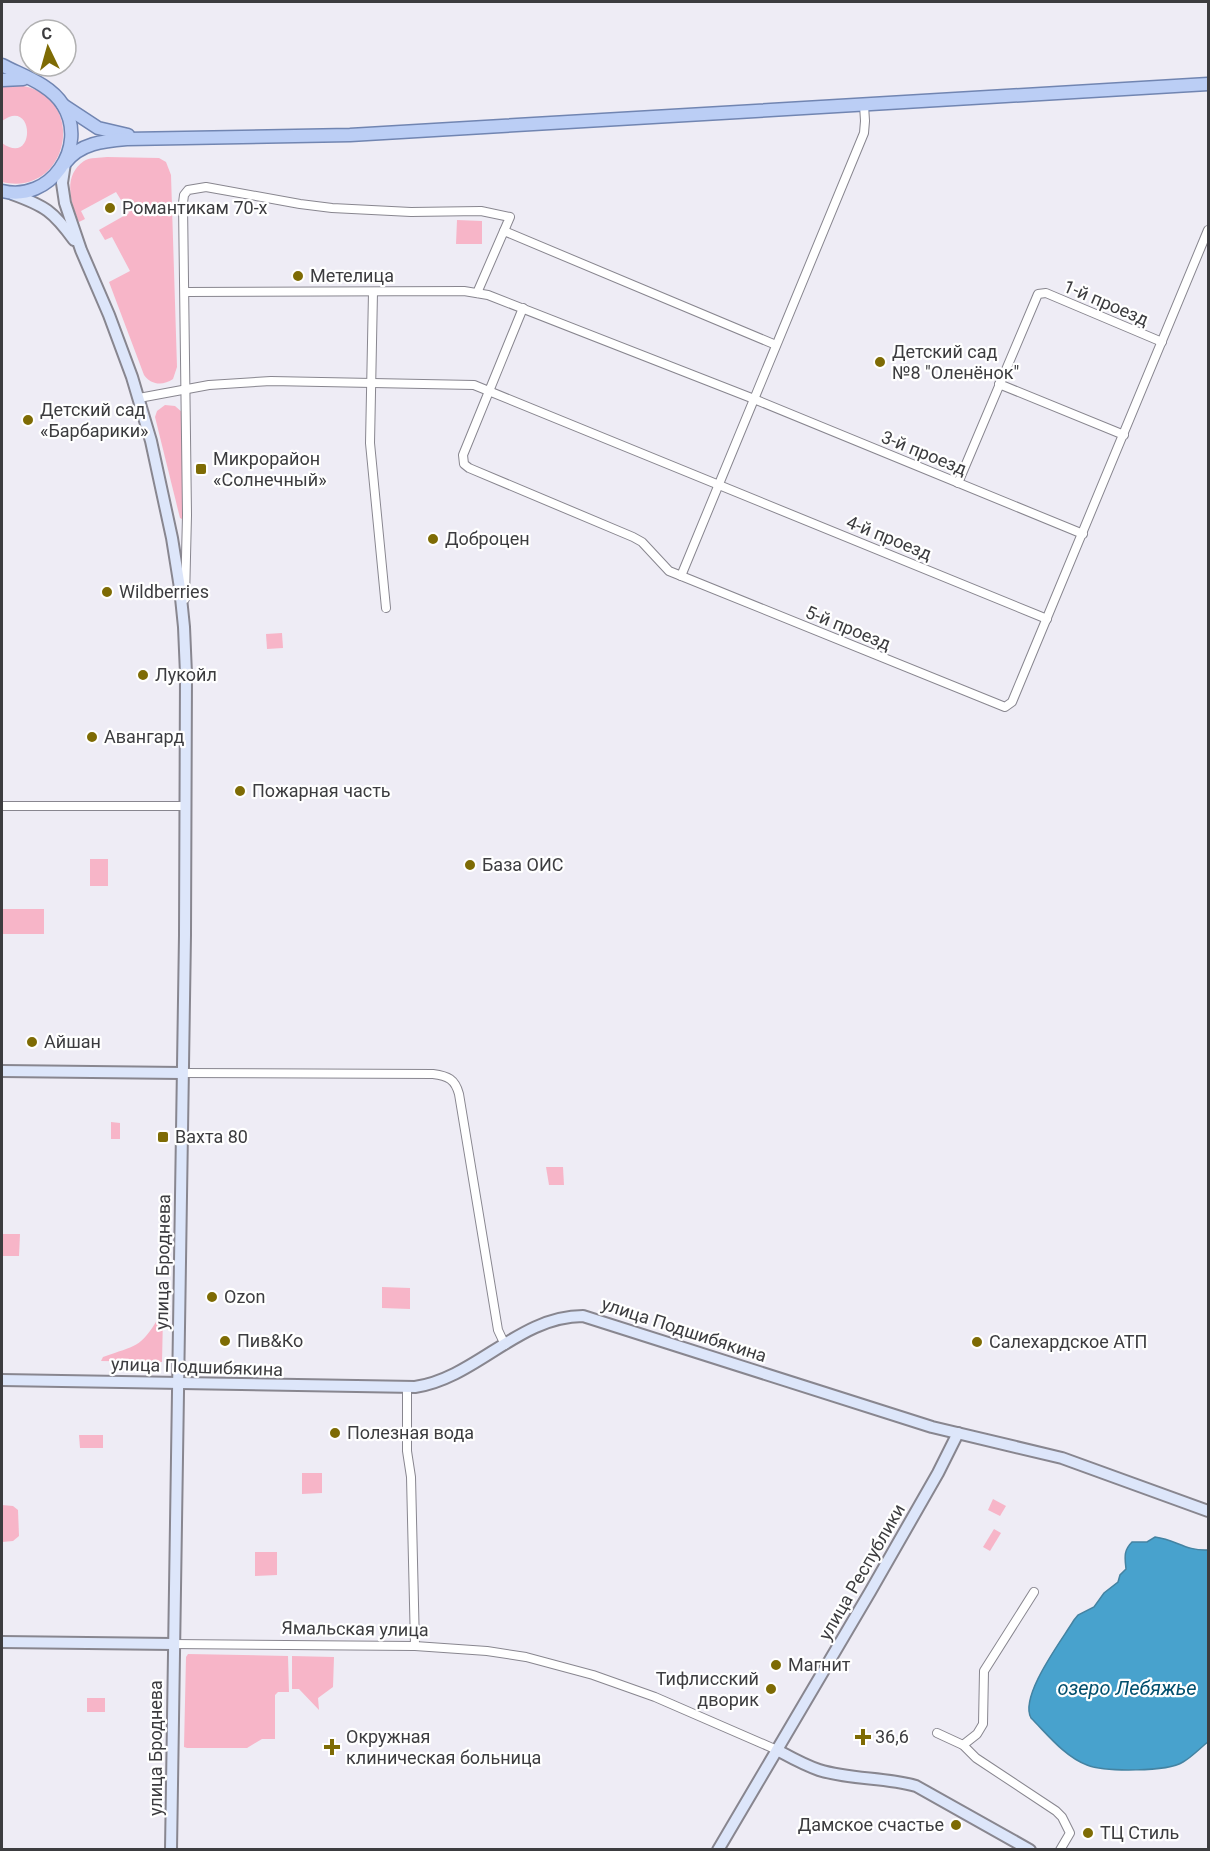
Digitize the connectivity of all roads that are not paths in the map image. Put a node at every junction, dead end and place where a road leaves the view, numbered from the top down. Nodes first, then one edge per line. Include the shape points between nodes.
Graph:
1 (2, 65) edge
2 (2, 80) edge
3 (39, 84) junction
4 (1209, 84) edge
5 (63, 105) junction
6 (864, 105) junction
7 (147, 138) junction
8 (65, 163) junction
9 (4, 192) edge
10 (1209, 230) edge
11 (504, 231) junction
12 (81, 250) junction
13 (185, 291) junction
14 (373, 292) junction
15 (477, 292) junction
16 (523, 308) junction
17 (1162, 342) junction
18 (776, 345) junction
19 (370, 383) junction
20 (999, 384) junction
21 (186, 389) junction
22 (489, 390) junction
23 (139, 398) junction
24 (754, 399) junction
25 (1124, 435) junction
26 (958, 483) junction
27 (719, 484) junction
28 (1083, 534) junction
29 (681, 576) junction
30 (386, 608) dead end
31 (1047, 619) junction
32 (184, 627) junction
33 (2, 806) edge
34 (185, 806) junction
35 (2, 1071) edge
36 (182, 1073) junction
37 (505, 1345) junction
38 (2, 1380) edge
39 (177, 1383) junction
40 (407, 1387) junction
41 (958, 1433) junction
42 (1209, 1511) edge
43 (1034, 1592) dead end
44 (2, 1642) edge
45 (173, 1644) junction
46 (415, 1646) junction
47 (937, 1733) dead end
48 (963, 1745) junction
49 (777, 1750) junction
50 (171, 1850) edge
51 (718, 1850) edge
52 (1030, 1850) edge
53 (1060, 1850) edge

1 - 3 main road
2 - 3 main road via 18,78
3 - 5 main road
4 - 6 main road
5 - 7 main road via 98,128
5 - 8 main road via 70,121 71,138
6 - 7 main road via 350,135
6 - 18 street via 864,133
7 - 8 main road via 89,145
8 - 9 main road via 40,186 18,193
8 - 12 main road via 65,203
9 - 12 main road via 48,210
10 - 17 street
11 - 13 street via 510,217 493,212 332,208 206,186 194,188 184,195 183,203
11 - 15 street
11 - 18 street
12 - 23 main road, улица Броднева
13 - 14 street, 3-й проезд
13 - 21 street
14 - 15 street, 3-й проезд
14 - 19 street
15 - 16 street, 3-й проезд
16 - 22 street
16 - 24 street, 3-й проезд
17 - 20 street, 1-й проезд via 1046,293 1038,294
17 - 25 street
18 - 24 street
19 - 21 street, 4-й проезд via 271,381
19 - 22 street, 4-й проезд via 460,384
19 - 30 street via 371,462
20 - 25 street
20 - 26 street
21 - 23 street, 4-й проезд
21 - 32 street
22 - 27 street, 4-й проезд
22 - 29 street, 5-й проезд via 464,464 633,537 664,567
23 - 32 main road, улица Броднева via 172,538
24 - 26 street, 3-й проезд
24 - 27 street
25 - 28 street
26 - 28 street, 3-й проезд
27 - 29 street
27 - 31 street, 4-й проезд
28 - 31 street
29 - 31 street, 5-й проезд via 1005,707 1012,702
32 - 34 main road, улица Броднева
33 - 34 street
34 - 36 main road, улица Броднева
35 - 36 main road
36 - 37 street via 450,1077 459,1094 498,1330
36 - 39 main road, улица Броднева
37 - 40 main road, улица Подшибякина via 444,1379
37 - 41 main road, улица Подшибякина via 549,1321 583,1316
38 - 39 main road, улица Подшибякина
39 - 40 main road, улица Подшибякина
39 - 45 main road, улица Броднева
40 - 46 street
41 - 42 main road, улица Подшибякина via 1062,1458
41 - 49 main road, улица Республики
43 - 48 street via 984,1671 983,1724 978,1734
44 - 45 main road, Ямальская улица
45 - 46 street, Ямальская улица
45 - 50 main road, улица Броднева
46 - 49 street, Ямальская улица via 526,1657 593,1675 655,1697
47 - 48 street
48 - 53 street via 1062,1817 1070,1833
49 - 51 main road, улица Республики
49 - 52 main road via 818,1770 916,1786

